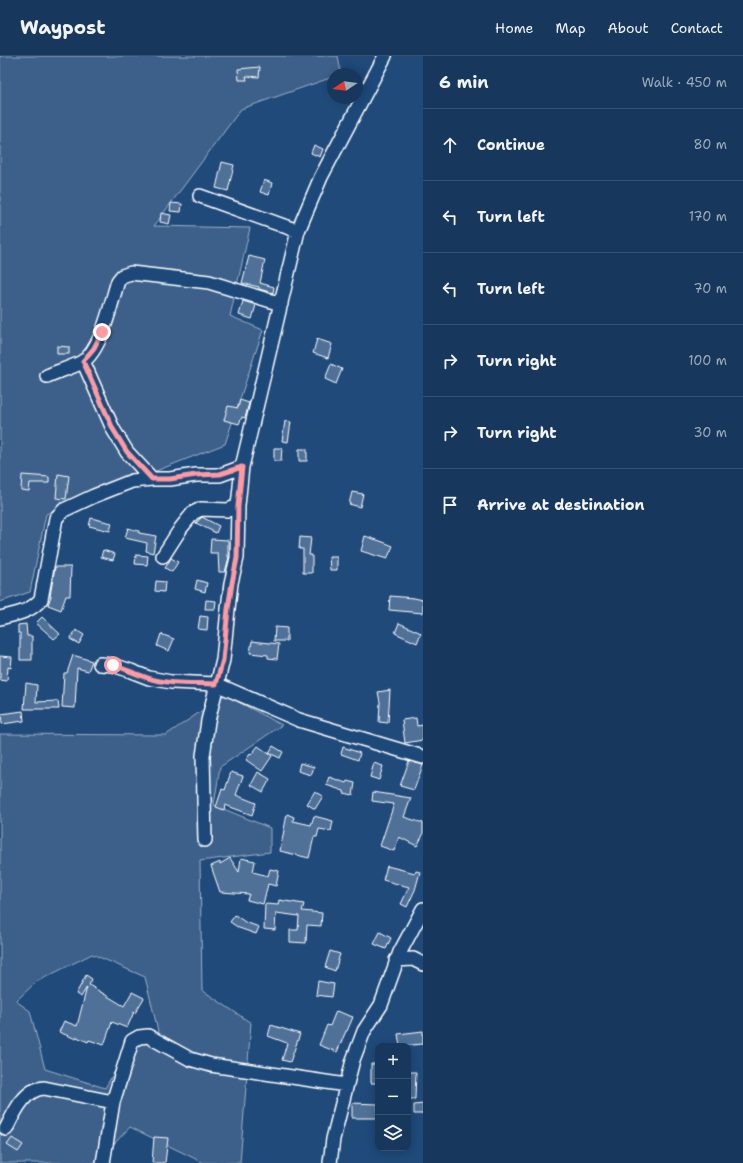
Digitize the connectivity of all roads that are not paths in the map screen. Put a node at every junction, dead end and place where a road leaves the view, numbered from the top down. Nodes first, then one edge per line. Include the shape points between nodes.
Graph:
1 (385, 56) edge
2 (200, 196) dead end
3 (298, 231) junction
4 (281, 304) junction
5 (83, 361) junction
6 (47, 376) dead end
7 (242, 467) junction
8 (152, 479) junction
9 (238, 506) junction
10 (163, 556) dead end
11 (0, 618) edge
12 (100, 664) dead end
13 (216, 684) junction
14 (423, 757) edge
15 (205, 840) dead end
16 (423, 909) edge
17 (406, 940) junction
18 (396, 960) junction
19 (418, 961) edge
20 (346, 1085) junction
21 (113, 1102) junction
22 (6, 1129) dead end
23 (103, 1163) edge
24 (330, 1163) edge

1 - 3 street via 322,177
2 - 3 street
3 - 4 street
4 - 5 street via 209,282 131,273 122,276 118,281 102,332 94,348
4 - 7 street
5 - 6 street
5 - 8 street via 113,429 127,452
7 - 8 street via 220,474
7 - 9 street
8 - 11 street via 132,481 59,513 52,535 41,599 36,606
9 - 10 street via 228,510 201,509 193,512
9 - 13 street via 237,558 223,660
12 - 13 street via 113,665 164,681
13 - 14 street via 299,720
13 - 15 street via 203,756
16 - 17 street
17 - 18 street
17 - 19 street
18 - 19 street
18 - 20 street via 381,1005 364,1031
20 - 21 street via 190,1060 148,1036 139,1036 132,1041
20 - 24 street
21 - 22 street via 44,1088 34,1090 16,1107
21 - 23 street

